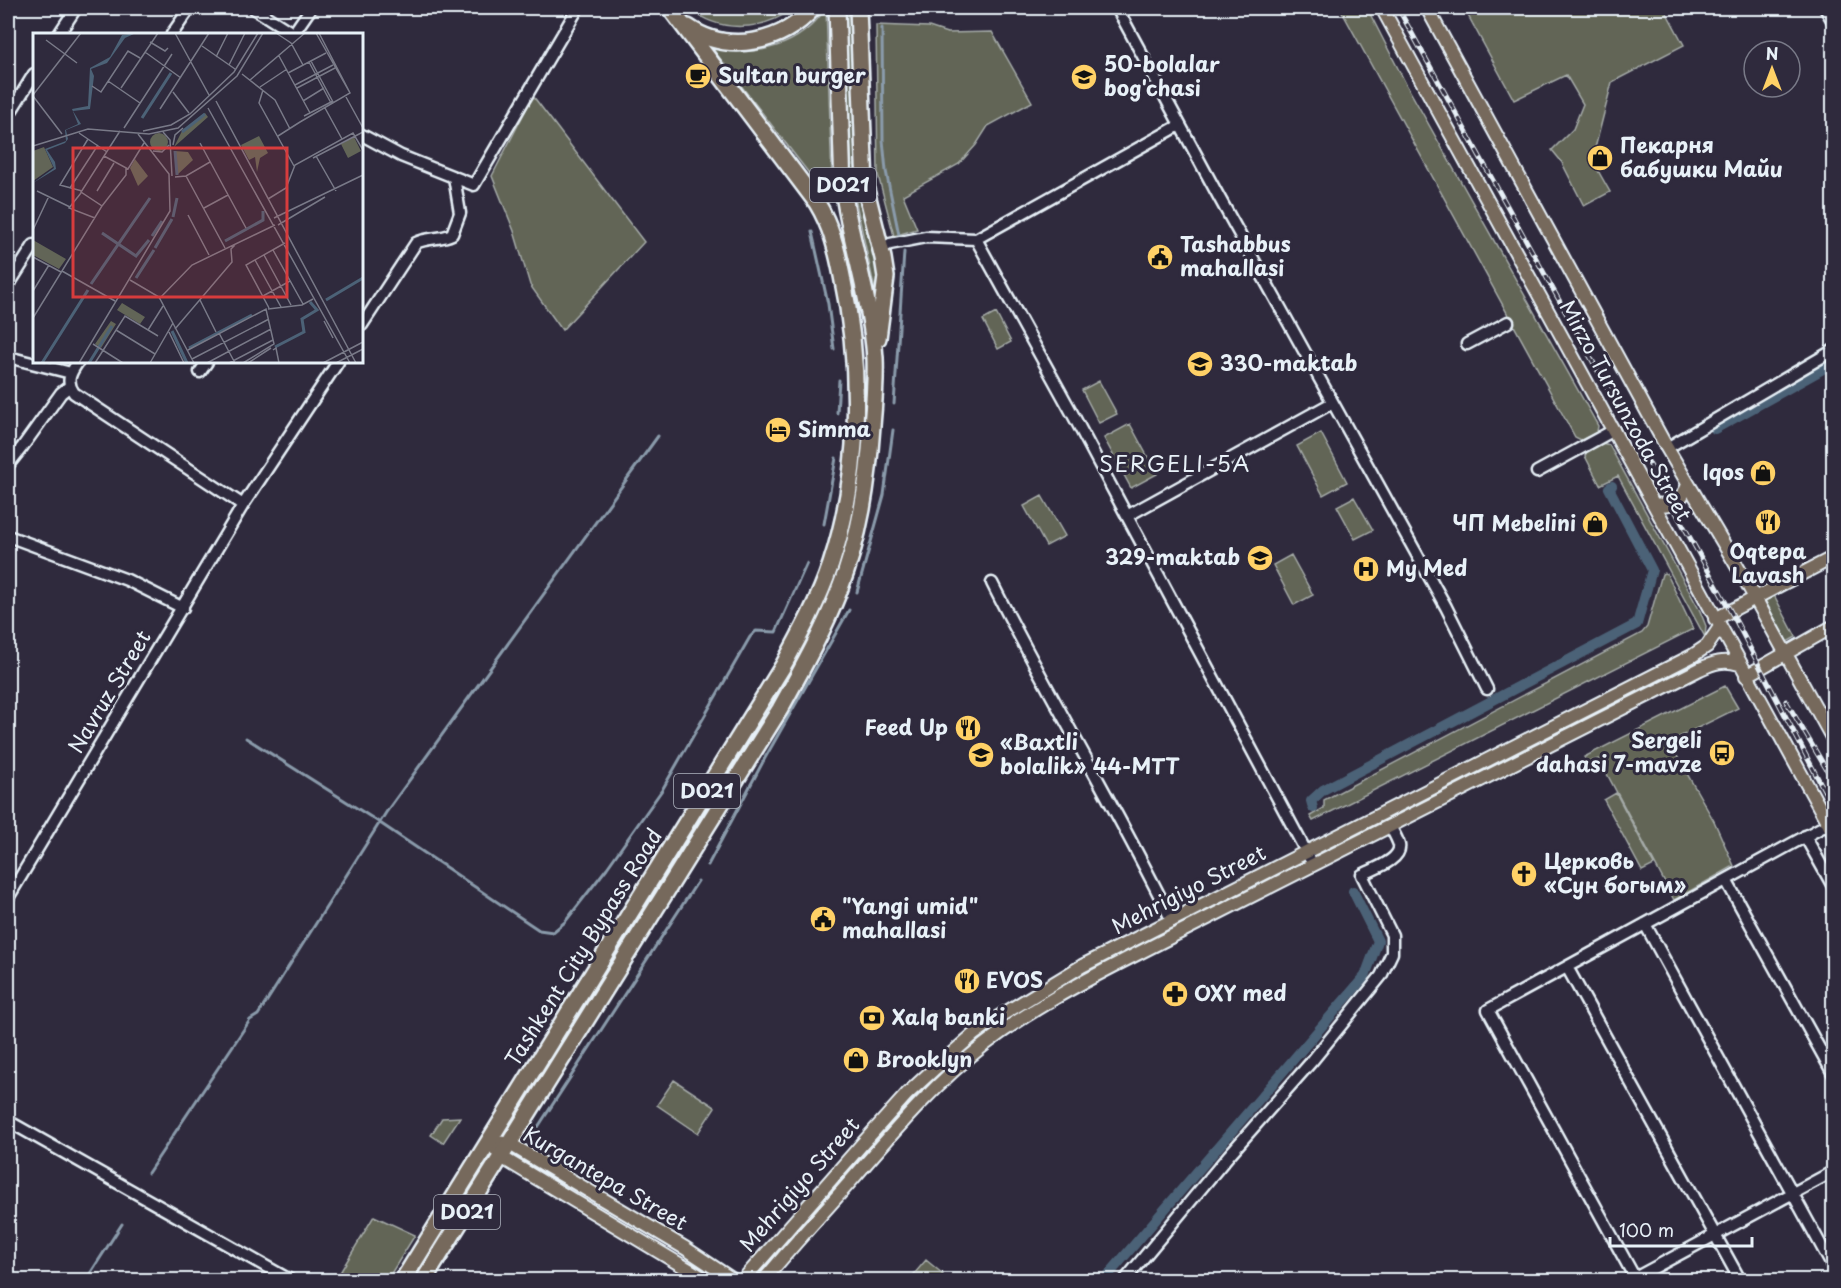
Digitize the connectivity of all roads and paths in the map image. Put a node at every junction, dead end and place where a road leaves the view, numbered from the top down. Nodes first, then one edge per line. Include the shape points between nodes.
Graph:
1 (76, 8) edge
2 (190, 8) edge
3 (253, 8) edge
4 (311, 8) edge
5 (578, 8) edge
6 (813, 8) edge
7 (837, 8) edge
8 (858, 8) edge
9 (1117, 8) edge
10 (1382, 8) edge
11 (1427, 8) edge
12 (1825, 8) edge
13 (672, 10) edge
14 (1833, 23) edge
15 (60, 33) edge
16 (173, 33) edge
17 (292, 33) edge
18 (295, 33) edge
19 (33, 76) edge
20 (8, 116) edge
21 (1180, 125) junction
22 (363, 136) edge
23 (454, 177) junction
24 (844, 196) junction
25 (817, 203) junction
26 (976, 239) junction
27 (33, 247) edge
28 (881, 249) junction
29 (8, 286) edge
30 (1508, 322) dead end
31 (363, 323) edge
32 (1467, 344) dead end
33 (1833, 350) edge
34 (8, 357) edge
35 (875, 359) junction
36 (77, 363) edge
37 (206, 363) edge
38 (337, 363) edge
39 (200, 372) dead end
40 (71, 373) junction
41 (70, 386) junction
42 (1332, 403) junction
43 (1614, 430) junction
44 (1667, 448) junction
45 (8, 465) edge
46 (1537, 472) dead end
47 (1688, 485) junction
48 (1654, 504) junction
49 (243, 505) junction
50 (1127, 516) junction
51 (8, 536) edge
52 (1833, 557) edge
53 (992, 584) dead end
54 (1754, 598) junction
55 (183, 608) junction
56 (1717, 623) junction
57 (1833, 626) edge
58 (1785, 654) junction
59 (1739, 664) junction
60 (1746, 676) junction
61 (1488, 689) dead end
62 (1833, 741) edge
63 (732, 751) junction
64 (748, 761) junction
65 (1390, 826) junction
66 (1831, 829) edge
67 (1805, 836) junction
68 (670, 849) junction
69 (1306, 852) junction
70 (687, 860) junction
71 (1313, 865) junction
72 (1726, 880) junction
73 (1833, 888) edge
74 (8, 898) edge
75 (1173, 921) junction
76 (1645, 924) junction
77 (1567, 967) junction
78 (1833, 1075) edge
79 (8, 1121) edge
80 (490, 1141) junction
81 (505, 1151) junction
82 (1833, 1171) edge
83 (1792, 1193) junction
84 (1715, 1235) junction
85 (1833, 1269) edge
86 (1635, 1279) edge
87 (290, 1281) edge
88 (403, 1281) edge
89 (424, 1281) edge
90 (706, 1281) edge
91 (733, 1281) edge
92 (743, 1281) edge
93 (764, 1281) edge
94 (1125, 1281) edge
95 (1740, 1281) edge

1 - 15 street
2 - 16 street
3 - 17 street
4 - 18 street
5 - 23 street via 474,185
6 - 13 highway, Tashkent City Bypass Road / D021 via 780,33 742,42 705,36 688,27
7 - 24 highway, Tashkent City Bypass Road / D021
8 - 28 highway via 866,186
9 - 21 street
10 - 43 main road, Mirzo Tursunzoda Street
11 - 44 main road, Mirzo Tursunzoda Street
12 - 14 street
13 - 25 highway, Tashkent City Bypass Road / D021
19 - 20 street
21 - 26 street
21 - 42 street
22 - 23 street
23 - 31 street via 460,213 452,234 416,243
24 - 25 highway via 837,189 828,188
24 - 35 highway, Tashkent City Bypass Road / D021 via 866,292
25 - 63 highway, Tashkent City Bypass Road / D021 via 834,238 850,318 855,392 850,480 832,562 813,608
26 - 28 street via 926,237
26 - 50 street
27 - 29 street
28 - 35 highway via 885,286
30 - 32 street
33 - 44 street
34 - 40 street
35 - 64 highway, Tashkent City Bypass Road / D021 via 867,481 852,552 814,646
36 - 40 street
37 - 39 street
38 - 49 street, Navruz Street
40 - 41 street
41 - 45 street
41 - 49 street via 74,393
42 - 50 street
42 - 61 street
43 - 46 street
43 - 48 main road, Mirzo Tursunzoda Street
44 - 47 main road, Mirzo Tursunzoda Street
47 - 48 main road via 1673,504
47 - 54 main road, Mirzo Tursunzoda Street
48 - 56 main road, Mirzo Tursunzoda Street
49 - 55 street, Navruz Street
50 - 69 street
51 - 55 street via 127,580
52 - 54 main road, Mehrigiyo Street
53 - 75 street
54 - 56 main road, Mehrigiyo Street
54 - 58 main road, Mirzo Tursunzoda Street
55 - 74 street, Navruz Street
56 - 59 main road, Mirzo Tursunzoda Street
56 - 69 main road, Mehrigiyo Street via 1707,646 1692,656
57 - 58 main road
58 - 60 main road
58 - 62 main road, Mirzo Tursunzoda Street
59 - 60 main road, Mirzo Tursunzoda Street
59 - 65 main road, Mehrigiyo Street via 1723,661 1708,665
60 - 66 main road, Mirzo Tursunzoda Street
63 - 64 highway via 736,760
63 - 68 highway, Tashkent City Bypass Road / D021
64 - 70 highway, Tashkent City Bypass Road / D021
65 - 71 main road, Mehrigiyo Street
65 - 94 street via 1399,843 1394,858 1362,875 1392,935 1392,952 1381,976
66 - 67 street
67 - 72 street
67 - 73 street
68 - 70 highway via 682,849
68 - 80 highway, Tashkent City Bypass Road / D021
69 - 71 street
69 - 75 main road, Mehrigiyo Street
70 - 81 highway, Tashkent City Bypass Road / D021
71 - 93 main road, Mehrigiyo Street via 1082,982 989,1041 917,1107
72 - 76 street
72 - 78 street
75 - 92 main road, Mehrigiyo Street via 1044,987 960,1045 907,1094
76 - 77 street
76 - 83 street
77 - 84 street
77 - 86 street via 1488,1010
79 - 87 street
80 - 81 main road, Kurgantepa Street
80 - 88 highway, Tashkent City Bypass Road / D021
81 - 89 highway, Tashkent City Bypass Road / D021
81 - 90 main road, Kurgantepa Street
81 - 91 main road, Kurgantepa Street via 685,1248
82 - 83 street
83 - 84 street
83 - 85 street
84 - 86 street
84 - 95 street

